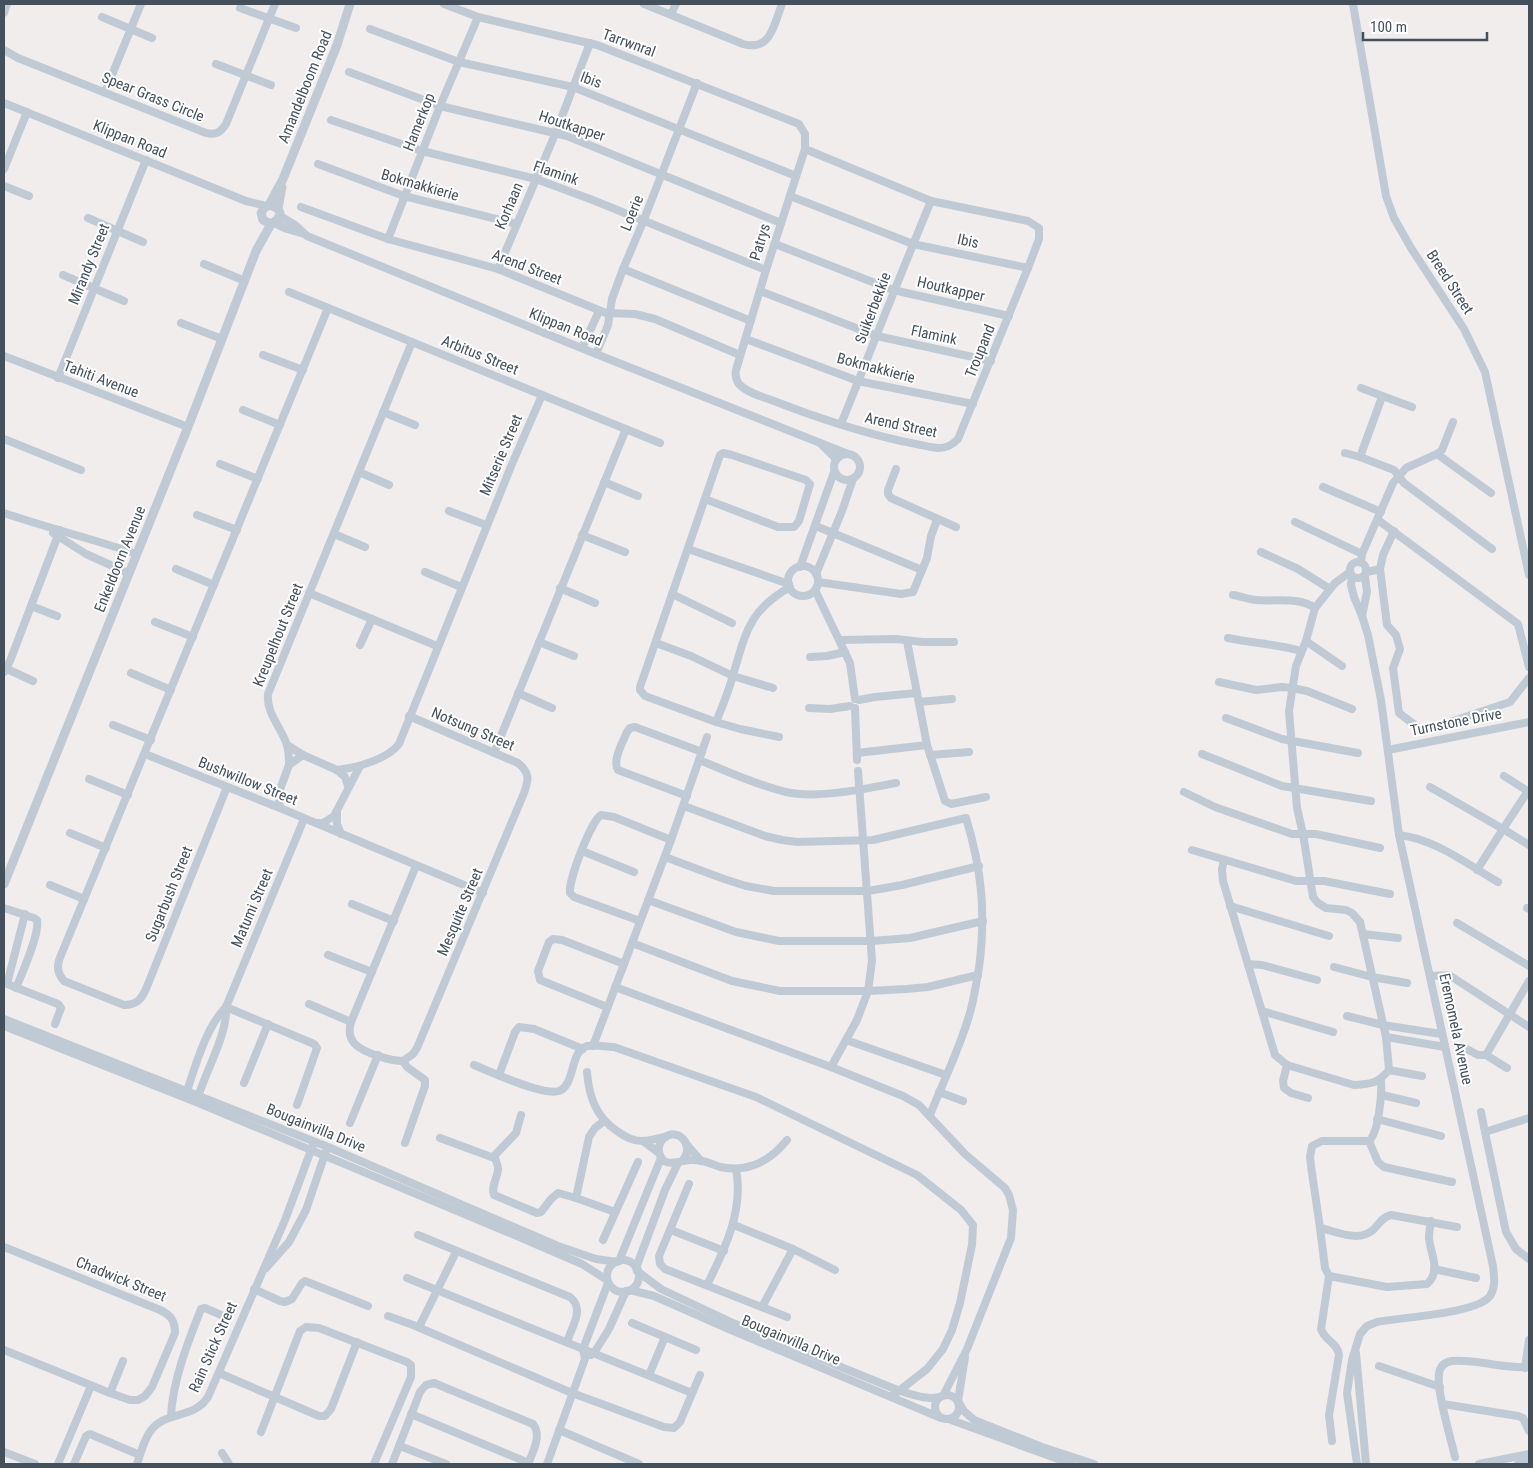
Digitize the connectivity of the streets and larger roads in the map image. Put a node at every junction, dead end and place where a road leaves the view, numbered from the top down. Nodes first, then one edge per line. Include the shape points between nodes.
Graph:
1 (7, 4) edge
2 (141, 4) edge
3 (275, 4) edge
4 (350, 4) edge
5 (444, 4) edge
6 (644, 4) edge
7 (676, 4) edge
8 (782, 4) edge
9 (1353, 4) edge
10 (240, 8) dead end
11 (4, 13) edge
12 (671, 14) junction
13 (102, 17) dead end
14 (478, 17) junction
15 (269, 18) junction
16 (296, 28) dead end
17 (130, 29) junction
18 (370, 29) dead end
19 (152, 38) dead end
20 (590, 43) junction
21 (4, 50) edge
22 (459, 62) junction
23 (216, 64) dead end
24 (349, 72) dead end
25 (245, 75) junction
26 (697, 83) junction
27 (271, 85) dead end
28 (573, 87) junction
29 (105, 92) junction
30 (4, 103) edge
31 (440, 106) junction
32 (27, 112) junction
33 (331, 120) dead end
34 (679, 130) junction
35 (556, 132) junction
36 (805, 149) junction
37 (422, 151) junction
38 (146, 160) junction
39 (318, 164) dead end
40 (4, 169) edge
41 (662, 175) junction
42 (796, 176) junction
43 (536, 179) junction
44 (4, 186) edge
45 (28, 196) dead end
46 (404, 196) junction
47 (790, 196) junction
48 (931, 201) junction
49 (301, 207) dead end
50 (270, 214) junction
51 (88, 218) dead end
52 (643, 222) junction
53 (781, 223) junction
54 (517, 224) junction
55 (118, 231) junction
56 (388, 239) junction
57 (143, 242) dead end
58 (774, 244) junction
59 (913, 244) junction
60 (204, 264) dead end
61 (1028, 268) junction
62 (498, 269) junction
63 (623, 269) junction
64 (766, 270) junction
65 (63, 275) dead end
66 (245, 281) junction
67 (94, 289) junction
68 (893, 290) junction
69 (760, 291) junction
70 (289, 292) dead end
71 (124, 301) dead end
72 (328, 308) junction
73 (599, 310) junction
74 (610, 314) junction
75 (1009, 316) junction
76 (751, 321) junction
77 (181, 323) dead end
78 (877, 336) junction
79 (222, 339) junction
80 (746, 339) junction
81 (412, 342) junction
82 (582, 348) junction
83 (596, 354) junction
84 (263, 355) dead end
85 (740, 355) junction
86 (4, 356) edge
87 (991, 361) junction
88 (303, 370) junction
89 (736, 370) joint
90 (58, 378) junction
91 (858, 381) junction
92 (1361, 388) dead end
93 (542, 396) junction
94 (1382, 397) junction
95 (973, 404) junction
96 (1412, 407) dead end
97 (243, 410) dead end
98 (383, 412) junction
99 (1453, 422) dead end
100 (840, 424) junction
101 (280, 425) junction
102 (415, 425) dead end
103 (188, 427) junction
104 (626, 429) junction
105 (4, 439) edge
106 (958, 439) joint
107 (660, 443) dead end
108 (819, 443) junction
109 (1344, 453) dead end
110 (848, 454) junction
111 (1437, 454) junction
112 (1360, 457) junction
113 (836, 459) junction
114 (220, 464) dead end
115 (896, 469) dead end
116 (81, 470) dead end
117 (359, 472) junction
118 (834, 472) junction
119 (1398, 476) junction
120 (258, 479) junction
121 (853, 479) junction
122 (604, 482) junction
123 (389, 485) dead end
124 (1323, 487) dead end
125 (1491, 493) dead end
126 (638, 496) dead end
127 (705, 499) junction
128 (449, 511) dead end
129 (1381, 512) junction
130 (4, 513) edge
131 (197, 515) dead end
132 (937, 520) junction
133 (1378, 520) junction
134 (1295, 522) dead end
135 (486, 525) junction
136 (816, 526) junction
137 (956, 527) dead end
138 (237, 530) junction
139 (1394, 531) junction
140 (58, 533) junction
141 (834, 533) junction
142 (334, 534) junction
143 (582, 535) junction
144 (365, 547) dead end
145 (688, 549) junction
146 (1492, 549) dead end
147 (625, 552) dead end
148 (1261, 552) dead end
149 (137, 554) junction
150 (1361, 558) junction
151 (800, 567) junction
152 (176, 569) dead end
153 (1380, 569) junction
154 (922, 570) junction
155 (425, 572) dead end
156 (128, 573) junction
157 (1351, 574) junction
158 (1366, 574) junction
159 (1529, 575) edge
160 (817, 578) junction
161 (214, 585) junction
162 (789, 586) junction
163 (461, 588) junction
164 (560, 588) junction
165 (1330, 588) junction
166 (815, 590) junction
167 (309, 593) junction
168 (672, 594) junction
169 (1233, 595) dead end
170 (594, 603) dead end
171 (31, 606) junction
172 (1315, 608) junction
173 (57, 616) dead end
174 (1362, 616) junction
175 (372, 619) junction
176 (155, 622) dead end
177 (732, 623) dead end
178 (193, 637) junction
179 (1228, 638) dead end
180 (840, 640) junction
181 (907, 641) junction
182 (1306, 641) junction
183 (539, 642) junction
184 (954, 642) dead end
185 (656, 643) junction
186 (360, 645) dead end
187 (438, 646) junction
188 (1301, 651) junction
189 (845, 652) junction
190 (574, 656) dead end
191 (810, 657) dead end
192 (1342, 666) dead end
193 (1529, 667) edge
194 (5, 670) edge
195 (131, 673) dead end
196 (733, 676) junction
197 (1529, 678) edge
198 (33, 681) dead end
199 (1219, 682) dead end
200 (773, 688) dead end
201 (1292, 688) junction
202 (171, 690) junction
203 (518, 693) junction
204 (917, 693) junction
205 (952, 699) dead end
206 (918, 702) junction
207 (855, 703) junction
208 (552, 708) dead end
209 (809, 708) dead end
210 (1352, 709) dead end
211 (409, 716) junction
212 (1226, 718) dead end
213 (716, 722) junction
214 (1529, 722) edge
215 (114, 725) dead end
216 (707, 737) dead end
217 (779, 737) dead end
218 (151, 740) junction
219 (1291, 740) junction
220 (288, 745) junction
221 (927, 745) junction
222 (1388, 750) junction
223 (702, 752) junction
224 (968, 752) dead end
225 (494, 753) junction
226 (1358, 753) dead end
227 (145, 754) junction
228 (1202, 754) dead end
229 (930, 755) junction
230 (303, 756) junction
231 (699, 760) junction
232 (289, 764) junction
233 (360, 766) junction
234 (524, 768) joint
235 (337, 770) junction
236 (858, 771) dead end
237 (1504, 776) dead end
238 (89, 779) dead end
239 (896, 783) dead end
240 (348, 786) junction
241 (1430, 786) dead end
242 (226, 787) junction
243 (1295, 787) junction
244 (279, 790) junction
245 (860, 790) junction
246 (1529, 791) edge
247 (1184, 792) dead end
248 (128, 795) junction
249 (687, 796) junction
250 (986, 796) dead end
251 (1371, 801) dead end
252 (266, 802) junction
253 (684, 806) junction
254 (280, 808) junction
255 (337, 812) junction
256 (304, 819) junction
257 (315, 823) junction
258 (1503, 829) junction
259 (70, 834) dead end
260 (341, 834) junction
261 (1303, 834) junction
262 (1399, 835) junction
263 (671, 840) junction
264 (864, 841) junction
265 (1529, 845) edge
266 (106, 848) junction
267 (1380, 848) dead end
268 (1192, 850) dead end
269 (582, 851) junction
270 (665, 857) junction
271 (1224, 860) junction
272 (416, 866) junction
273 (978, 866) junction
274 (1477, 870) junction
275 (634, 872) dead end
276 (1310, 880) junction
277 (1498, 882) dead end
278 (4, 884) edge
279 (50, 885) dead end
280 (868, 891) junction
281 (483, 893) junction
282 (1390, 894) dead end
283 (84, 899) junction
284 (648, 900) junction
285 (352, 904) dead end
286 (1230, 906) junction
287 (4, 908) edge
288 (24, 914) junction
289 (394, 921) junction
290 (640, 921) junction
291 (983, 921) junction
292 (1457, 923) dead end
293 (1363, 934) junction
294 (1329, 936) dead end
295 (1398, 938) dead end
296 (871, 941) junction
297 (632, 943) junction
298 (328, 955) dead end
299 (624, 964) junction
300 (1248, 964) junction
301 (1529, 966) edge
302 (1334, 967) dead end
303 (372, 972) junction
304 (978, 975) junction
305 (1430, 976) junction
306 (1372, 977) junction
307 (1317, 980) dead end
308 (1529, 981) edge
309 (1407, 984) dead end
310 (615, 987) junction
311 (16, 988) junction
312 (868, 991) junction
313 (309, 1004) dead end
314 (226, 1007) junction
315 (607, 1007) junction
316 (1262, 1012) junction
317 (1510, 1015) junction
318 (1347, 1016) dead end
319 (4, 1019) edge
320 (351, 1022) junction
321 (55, 1024) dead end
322 (268, 1024) junction
323 (1383, 1025) junction
324 (4, 1026) edge
325 (1529, 1027) edge
326 (1334, 1032) dead end
327 (1442, 1034) junction
328 (1386, 1037) junction
329 (846, 1040) junction
330 (593, 1046) junction
331 (1461, 1046) dead end
332 (1445, 1047) junction
333 (583, 1049) junction
334 (378, 1055) junction
335 (1486, 1055) junction
336 (403, 1061) junction
337 (474, 1065) dead end
338 (1287, 1065) junction
339 (831, 1067) junction
340 (1507, 1068) dead end
341 (1389, 1070) junction
342 (587, 1072) dead end
343 (499, 1075) junction
344 (946, 1075) junction
345 (1422, 1076) dead end
346 (1381, 1080) junction
347 (244, 1083) dead end
348 (939, 1092) junction
349 (186, 1094) junction
350 (1382, 1095) junction
351 (198, 1098) junction
352 (1308, 1098) dead end
353 (963, 1101) dead end
354 (1416, 1103) dead end
355 (297, 1105) dead end
356 (1481, 1112) dead end
357 (521, 1115) dead end
358 (930, 1115) junction
359 (1529, 1118) edge
360 (1377, 1119) junction
361 (604, 1121) junction
362 (350, 1123) dead end
363 (1485, 1132) junction
364 (667, 1136) junction
365 (1440, 1136) dead end
366 (440, 1138) dead end
367 (787, 1140) dead end
368 (643, 1141) junction
369 (1369, 1142) junction
370 (405, 1143) dead end
371 (687, 1145) junction
372 (313, 1146) junction
373 (328, 1147) junction
374 (324, 1155) junction
375 (660, 1155) junction
376 (494, 1158) junction
377 (701, 1161) junction
378 (638, 1162) dead end
379 (680, 1162) junction
380 (736, 1169) junction
381 (1452, 1182) dead end
382 (689, 1184) dead end
383 (576, 1198) junction
384 (615, 1212) junction
385 (1431, 1222) junction
386 (734, 1225) junction
387 (1457, 1227) dead end
388 (1320, 1228) junction
389 (671, 1230) junction
390 (418, 1235) dead end
391 (603, 1240) dead end
392 (4, 1247) edge
393 (793, 1249) junction
394 (724, 1251) junction
395 (456, 1252) junction
396 (1529, 1259) edge
397 (618, 1261) junction
398 (1434, 1269) junction
399 (264, 1270) junction
400 (637, 1270) junction
401 (834, 1270) dead end
402 (1329, 1276) junction
403 (407, 1278) dead end
404 (1476, 1278) dead end
405 (608, 1282) junction
406 (707, 1285) junction
407 (254, 1289) junction
408 (438, 1290) junction
409 (628, 1291) junction
410 (368, 1306) dead end
411 (762, 1307) junction
412 (388, 1316) dead end
413 (788, 1317) dead end
414 (228, 1318) dead end
415 (632, 1323) dead end
416 (419, 1327) junction
417 (665, 1337) junction
418 (1529, 1340) edge
419 (357, 1342) junction
420 (567, 1342) junction
421 (1356, 1348) junction
422 (584, 1349) junction
423 (967, 1349) junction
424 (4, 1350) edge
425 (696, 1350) dead end
426 (594, 1353) junction
427 (585, 1359) junction
428 (123, 1361) dead end
429 (1379, 1366) dead end
430 (1527, 1367) edge
431 (219, 1373) junction
432 (649, 1375) junction
433 (700, 1376) dead end
434 (91, 1386) junction
435 (1440, 1387) junction
436 (900, 1391) junction
437 (110, 1393) junction
438 (572, 1393) junction
439 (692, 1393) junction
440 (943, 1396) junction
441 (891, 1397) junction
442 (275, 1398) junction
443 (958, 1401) junction
444 (1443, 1404) junction
445 (411, 1414) junction
446 (171, 1417) junction
447 (941, 1418) junction
448 (951, 1420) junction
449 (559, 1430) junction
450 (1529, 1431) edge
451 (261, 1432) dead end
452 (1332, 1441) dead end
453 (400, 1446) junction
454 (4, 1452) edge
455 (135, 1453) dead end
456 (222, 1453) dead end
457 (1529, 1454) edge
458 (1455, 1457) dead end
459 (1529, 1462) edge
460 (35, 1464) edge
461 (58, 1464) edge
462 (74, 1464) edge
463 (137, 1464) edge
464 (229, 1464) edge
465 (374, 1464) edge
466 (392, 1464) edge
467 (446, 1464) edge
468 (529, 1464) edge
469 (546, 1464) edge
470 (639, 1464) edge
471 (1072, 1464) edge
472 (1094, 1464) edge
473 (1357, 1464) edge
474 (1366, 1464) edge
475 (1480, 1464) edge
476 (1518, 1464) edge

1 - 11 street
2 - 17 street
3 - 15 street, Spear Grass Circle
4 - 50 street, Amandelboom Road via 337,46
5 - 14 street, Tarrwnral
6 - 12 street
7 - 12 street
8 - 12 street via 769,37 758,46 743,44
9 - 159 street, Breed Street via 1386,196 1411,248 1464,329 1483,367
10 - 15 street
13 - 17 street
14 - 20 street, Tarrwnral
14 - 22 street, Hamerkop
15 - 16 street
15 - 25 street, Spear Grass Circle
17 - 19 street
17 - 29 street
18 - 22 street, Ibis
20 - 26 street, Tarrwnral
20 - 28 street, Korhaan
21 - 29 street, Spear Grass Circle
22 - 28 street, Ibis
22 - 31 street, Hamerkop
23 - 25 street
24 - 31 street, Houtkapper
25 - 27 street
25 - 29 street, Spear Grass Circle via 226,124 214,134
26 - 34 street, Loerie
26 - 36 street, Tarrwnral via 799,124 805,134
28 - 34 street, Ibis
28 - 35 street, Korhaan
30 - 32 street, Klippan Road
31 - 35 street, Houtkapper
31 - 37 street, Hamerkop
32 - 38 street, Klippan Road
32 - 40 street
33 - 37 street, Flamink
34 - 41 street, Loerie
34 - 42 street, Ibis
35 - 41 street, Houtkapper
35 - 43 street, Korhaan
36 - 42 street, Patrys
36 - 48 street
37 - 43 street, Flamink
37 - 46 street, Hamerkop
38 - 50 street, Klippan Road
38 - 55 street, Mirandy Street
39 - 46 street, Bokmakkierie
41 - 52 street, Loerie
41 - 53 street, Houtkapper
42 - 47 street, Patrys
43 - 52 street, Flamink
43 - 54 street, Korhaan
44 - 45 street
46 - 54 street, Bokmakkierie
46 - 56 street, Hamerkop
47 - 53 street, Patrys
47 - 59 street, Ibis
48 - 59 street, Suikerbekkie
48 - 61 street, Troupand via 1036,224 1040,233
49 - 56 street, Arend Street
50 - 66 street, Enkeldoorn Avenue
50 - 82 street, Klippan Road via 295,225 304,234
51 - 55 street
52 - 63 street, Loerie
52 - 64 street, Flamink
53 - 58 street, Patrys
54 - 62 street, Korhaan
55 - 57 street
55 - 67 street, Mirandy Street
56 - 62 street, Arend Street
58 - 64 street, Patrys
58 - 68 street, Houtkapper
59 - 61 street, Ibis
59 - 68 street, Suikerbekkie
60 - 66 street
61 - 75 street, Troupand
62 - 73 street, Arend Street
63 - 74 street, Loerie
63 - 76 street
64 - 69 street, Patrys
65 - 67 street
66 - 79 street, Enkeldoorn Avenue
67 - 71 street
67 - 90 street, Mirandy Street
68 - 75 street, Houtkapper
68 - 78 street, Suikerbekkie
69 - 76 street, Patrys
69 - 78 street, Flamink
70 - 72 street, Arbitus Street
72 - 81 street, Arbitus Street
72 - 88 street
73 - 74 street, Arend Street
73 - 82 street
74 - 83 street, Loerie
74 - 85 street, Arend Street via 628,313 655,319
75 - 87 street, Troupand
76 - 80 street, Patrys
77 - 79 street
78 - 87 street, Flamink
78 - 91 street, Suikerbekkie
79 - 103 street, Enkeldoorn Avenue
80 - 85 street, Patrys
80 - 91 street, Bokmakkierie
81 - 93 street, Arbitus Street
81 - 98 street, Kreupelhout Street
82 - 83 street, Klippan Road
83 - 108 street, Klippan Road
84 - 88 street
85 - 89 street, Patrys
86 - 90 street, Tahiti Avenue
87 - 95 street, Troupand
88 - 101 street
89 - 100 street, Arend Street via 736,379 746,389
90 - 103 street, Tahiti Avenue
91 - 95 street, Bokmakkierie
91 - 100 street, Suikerbekkie
92 - 94 street
93 - 104 street, Arbitus Street
93 - 135 street, Mitserie Street
94 - 96 street
94 - 112 street
95 - 106 street, Troupand
97 - 101 street
98 - 102 street
98 - 117 street, Kreupelhout Street
99 - 111 street via 1442,450
100 - 106 street, Arend Street via 931,447 947,447
101 - 120 street
103 - 149 street, Enkeldoorn Avenue
104 - 107 street, Arbitus Street
104 - 122 street
105 - 116 street
108 - 110 street, Klippan Road
108 - 113 street, Klippan Road
109 - 112 street
110 - 113 street
110 - 121 street via 856,457 860,464 859,473
111 - 119 street via 1406,468
111 - 125 street
112 - 119 street via 1394,470
113 - 118 street
114 - 120 street
115 - 132 street via 888,494
117 - 123 street
117 - 142 street, Kreupelhout Street
118 - 121 street via 844,480
118 - 136 street
119 - 129 street
119 - 146 street
120 - 138 street
121 - 141 street
122 - 126 street
122 - 143 street
124 - 129 street
127 - 127 street via 718,458 724,453 810,484 799,521 789,528
127 - 145 street
128 - 135 street
129 - 133 street
130 - 140 street
131 - 138 street
132 - 137 street
132 - 154 street
133 - 139 street
133 - 150 street
134 - 150 street
135 - 163 street, Mitserie Street
136 - 141 street
136 - 151 street
138 - 161 street
139 - 153 street
139 - 193 street via 1518,624
140 - 149 street
140 - 156 street via 86,554
140 - 171 street
141 - 154 street
141 - 160 street
142 - 144 street
142 - 167 street, Kreupelhout Street
143 - 147 street
143 - 164 street
145 - 162 street
145 - 168 street
148 - 165 street
149 - 156 street, Enkeldoorn Avenue
150 - 157 street via 1352,565
150 - 158 street
151 - 160 street via 809,568
151 - 162 street via 791,573
152 - 161 street
153 - 158 street
153 - 197 street via 1387,625 1396,634 1400,649 1393,668 1399,713 1413,724 1426,730 1510,702
154 - 160 street via 913,592 907,594
155 - 163 street
156 - 278 street, Enkeldoorn Avenue
157 - 158 street via 1358,579
157 - 165 street
157 - 174 street, Eremomela Avenue via 1351,586
158 - 174 street, Eremomela Avenue via 1367,592
160 - 166 street
161 - 178 street
162 - 166 street via 801,596
162 - 196 street via 767,601 753,619
163 - 187 street, Mitserie Street
164 - 170 street
164 - 183 street
165 - 172 street
166 - 180 street
167 - 175 street
167 - 220 street, Kreupelhout Street via 268,694 271,713
168 - 177 street
168 - 185 street
169 - 172 street via 1256,600 1303,602
171 - 173 street
171 - 194 street
172 - 182 street
174 - 222 street, Eremomela Avenue
175 - 186 street
175 - 187 street
176 - 178 street
178 - 202 street
179 - 188 street
180 - 181 street
180 - 189 street
181 - 184 street
181 - 204 street
182 - 188 street
182 - 192 street
183 - 190 street
183 - 203 street
185 - 196 street
185 - 213 street via 640,686 642,693
187 - 211 street, Mitserie Street
188 - 201 street
189 - 191 street
189 - 207 street via 850,664
194 - 198 street
195 - 202 street
196 - 200 street
196 - 213 street
199 - 201 street via 1256,690
201 - 210 street
201 - 219 street via 1289,711
202 - 218 street
203 - 208 street
203 - 225 street
204 - 206 street
204 - 207 street via 875,697
205 - 206 street
206 - 221 street
207 - 209 street via 830,709
207 - 221 street via 857,756
211 - 225 street, Notsung Street
211 - 233 street via 395,749
212 - 219 street
213 - 217 street
214 - 222 street, Turnstone Drive
215 - 218 street
216 - 223 street
218 - 227 street
219 - 226 street
219 - 243 street
220 - 230 street, Kreupelhout Street
220 - 232 street, Kreupelhout Street
221 - 229 street
222 - 262 street, Eremomela Avenue
223 - 231 street
223 - 249 street via 635,727 627,732 616,761 618,770
224 - 229 street
225 - 234 street, Notsung Street
227 - 242 street, Bushwillow Street
227 - 248 street
228 - 243 street via 1282,786
229 - 250 street via 946,803
230 - 232 street
230 - 235 street
231 - 245 street via 786,792
231 - 249 street
232 - 244 street
233 - 235 street
233 - 240 street
234 - 281 street, Mesquite Street via 528,777 526,788
235 - 240 street via 345,777
236 - 245 street
237 - 246 street
238 - 248 street
239 - 245 street
240 - 255 street
241 - 258 street
242 - 252 street, Bushwillow Street
242 - 283 street, Sugarbush Street via 146,989 141,999 131,1005 117,1003 59,976 59,960
243 - 251 street
243 - 261 street
244 - 252 street
244 - 254 street
245 - 264 street
246 - 258 street
247 - 261 street via 1245,819 1292,834
248 - 266 street
249 - 253 street
252 - 254 street, Bushwillow Street
253 - 263 street
253 - 264 street via 782,840
254 - 256 street, Bushwillow Street
255 - 257 street via 328,821
255 - 260 street
256 - 257 street, Bushwillow Street
256 - 314 street, Matumi Street
257 - 260 street, Bushwillow Street
258 - 265 street
258 - 274 street
259 - 266 street
260 - 272 street, Bushwillow Street
261 - 267 street
261 - 276 street
262 - 274 street via 1430,844
262 - 305 street, Eremomela Avenue
263 - 269 street via 601,815 593,822
263 - 270 street
264 - 273 street via 966,818
264 - 280 street
266 - 283 street
268 - 271 street
269 - 275 street
269 - 290 street via 570,882 570,893
270 - 280 street via 746,886 774,891
270 - 284 street
271 - 276 street via 1296,881
271 - 286 street via 1223,881
272 - 281 street, Bushwillow Street
272 - 289 street
273 - 280 street via 902,886
273 - 291 street
274 - 277 street
276 - 282 street
276 - 293 street via 1315,901 1326,908 1352,913 1360,922
279 - 283 street
280 - 296 street
281 - 336 street, Mesquite Street via 417,1048
284 - 290 street
284 - 296 street via 721,927 779,942
285 - 289 street
286 - 294 street
286 - 300 street
287 - 288 street
288 - 311 street via 7,984
288 - 311 street via 37,920 37,928
289 - 303 street
290 - 297 street
291 - 296 street via 910,938
291 - 304 street
292 - 301 street
293 - 295 street
293 - 306 street
296 - 312 street
297 - 299 street
297 - 312 street via 752,986 780,991
298 - 303 street
299 - 310 street
299 - 315 street via 562,940 552,939 549,942 538,971 540,980
300 - 307 street via 1262,964
300 - 316 street
302 - 306 street
303 - 320 street
304 - 312 street via 928,987
304 - 344 street via 969,1017
305 - 317 street via 1449,975
305 - 327 street, Eremomela Avenue
306 - 309 street
306 - 323 street
308 - 317 street
310 - 315 street
310 - 339 street
311 - 321 street via 58,1004 61,1011
312 - 329 street
313 - 320 street
314 - 322 street
314 - 349 street, Matumi Street via 214,1021
314 - 351 street, Matumi Street via 222,1034
315 - 330 street
316 - 326 street
316 - 338 street via 1273,1051
317 - 325 street
317 - 335 street
318 - 323 street
319 - 349 street, Bougainvilla Drive
320 - 334 street via 349,1030 355,1044
322 - 347 street
322 - 355 street via 317,1048
323 - 327 street
323 - 328 street
324 - 349 street, Bougainvilla Drive
327 - 332 street, Eremomela Avenue
328 - 332 street
328 - 341 street
329 - 339 street
329 - 344 street
330 - 333 street
330 - 436 street via 614,1048 756,1097 917,1175 962,1210 972,1225 972,1245 952,1330 943,1349 927,1369
331 - 335 street via 1478,1055
332 - 421 street, Eremomela Avenue via 1493,1266 1492,1291 1486,1300 1472,1307 1371,1324 1360,1334
333 - 343 street via 567,1083 558,1092 547,1092
333 - 343 street via 534,1029 519,1028
334 - 336 street
334 - 362 street
335 - 340 street
336 - 370 street via 425,1080 426,1086
337 - 343 street
338 - 346 street via 1354,1085
338 - 352 street via 1284,1088 1291,1094
339 - 358 street via 903,1096
341 - 345 street
341 - 346 street
342 - 361 street via 588,1089
344 - 348 street
346 - 350 street
348 - 353 street
348 - 358 street
349 - 351 street, Bougainvilla Drive
350 - 354 street
350 - 360 street
351 - 372 street, Bougainvilla Drive
356 - 363 street
357 - 376 street via 516,1133 497,1150
358 - 423 street via 965,1154 1005,1188 1013,1210 1011,1238
359 - 363 street
360 - 365 street
360 - 369 street
361 - 368 street via 624,1136
361 - 383 street via 589,1136
363 - 396 street via 1506,1232 1516,1249
364 - 368 street
364 - 371 street via 681,1137
364 - 375 street via 660,1144
366 - 376 street
367 - 380 street via 760,1164
368 - 375 street
369 - 381 street via 1378,1162 1384,1167
369 - 388 street via 1322,1141 1312,1146 1310,1156
371 - 377 street
371 - 379 street via 687,1154
372 - 373 street, Bougainvilla Drive
372 - 374 street, Bougainvilla Drive
372 - 399 street, Rain Stick Street
373 - 374 street, Rain Stick Street
373 - 397 street, Bougainvilla Drive via 558,1246 596,1259
374 - 399 street, Rain Stick Street via 298,1226 289,1242
374 - 405 street, Bougainvilla Drive via 568,1258
375 - 379 street via 669,1163
375 - 397 street
376 - 383 street via 498,1169 493,1192 498,1197 537,1213 555,1195
377 - 379 street
377 - 380 street
378 - 384 street
379 - 400 street via 665,1190
380 - 386 street via 738,1188
382 - 389 street
383 - 384 street
384 - 391 street
385 - 387 street
385 - 388 street via 1391,1215 1364,1236
385 - 398 street via 1429,1239
386 - 393 street
386 - 394 street
388 - 402 street
389 - 394 street
389 - 406 street via 658,1261 665,1269
390 - 395 street
392 - 437 street, Chadwick Street via 160,1310 172,1319 175,1333 145,1396 130,1400
393 - 401 street
393 - 411 street
394 - 406 street
395 - 408 street
395 - 420 street via 575,1301 578,1310
397 - 400 street, Bougainvilla Drive via 628,1262
397 - 405 street via 608,1271
398 - 402 street via 1427,1284 1397,1287
398 - 404 street
399 - 407 street, Rain Stick Street
400 - 409 street via 638,1280
400 - 436 street, Bougainvilla Drive via 661,1289 733,1324
402 - 452 street via 1321,1329 1324,1337 1338,1348 1339,1354 1329,1415
403 - 408 street
405 - 409 street, Bougainvilla Drive via 618,1291
405 - 422 street
406 - 411 street
407 - 410 street via 285,1302 292,1299 305,1281
407 - 431 street, Rain Stick Street
408 - 416 street
408 - 420 street
409 - 426 street
409 - 441 street, Bougainvilla Drive via 654,1296
411 - 413 street
412 - 416 street
414 - 446 street via 205,1308 202,1310 173,1395
415 - 417 street
416 - 438 street
417 - 425 street
417 - 432 street
418 - 430 street
419 - 442 street via 319,1328 303,1329 296,1338
419 - 442 street via 331,1409 325,1416
419 - 465 street via 407,1362 412,1370
420 - 422 street
421 - 473 street, Eremomela Avenue via 1346,1399
421 - 474 street
422 - 426 street
422 - 427 street
423 - 440 street
423 - 443 street
424 - 434 street, Chadwick Street
426 - 427 street
426 - 432 street
427 - 438 street
428 - 437 street
429 - 435 street
430 - 435 street via 1450,1361 1440,1368
431 - 442 street
431 - 446 street, Rain Stick Street via 201,1406
432 - 439 street
433 - 439 street
434 - 437 street, Chadwick Street
434 - 461 street
435 - 444 street
436 - 440 street, Bougainvilla Drive via 930,1399
436 - 441 street
438 - 439 street via 674,1428 680,1422
438 - 449 street
440 - 443 street, Bougainvilla Drive via 952,1396
440 - 447 street via 936,1404 936,1412
441 - 447 street, Bougainvilla Drive
442 - 451 street
443 - 448 street via 958,1412
443 - 472 street via 974,1420 1042,1448
444 - 450 street via 1518,1416 1523,1418
444 - 458 street
445 - 453 street
445 - 468 street
445 - 468 street via 426,1384 434,1383 458,1392 533,1424 537,1437
446 - 463 street, Rain Stick Street via 150,1431
447 - 448 street, Bougainvilla Drive
448 - 471 street, Bougainvilla Drive
449 - 469 street
449 - 470 street
453 - 466 street
453 - 467 street
454 - 460 street
455 - 462 street via 90,1434 86,1436
456 - 464 street
457 - 475 street
459 - 476 street

